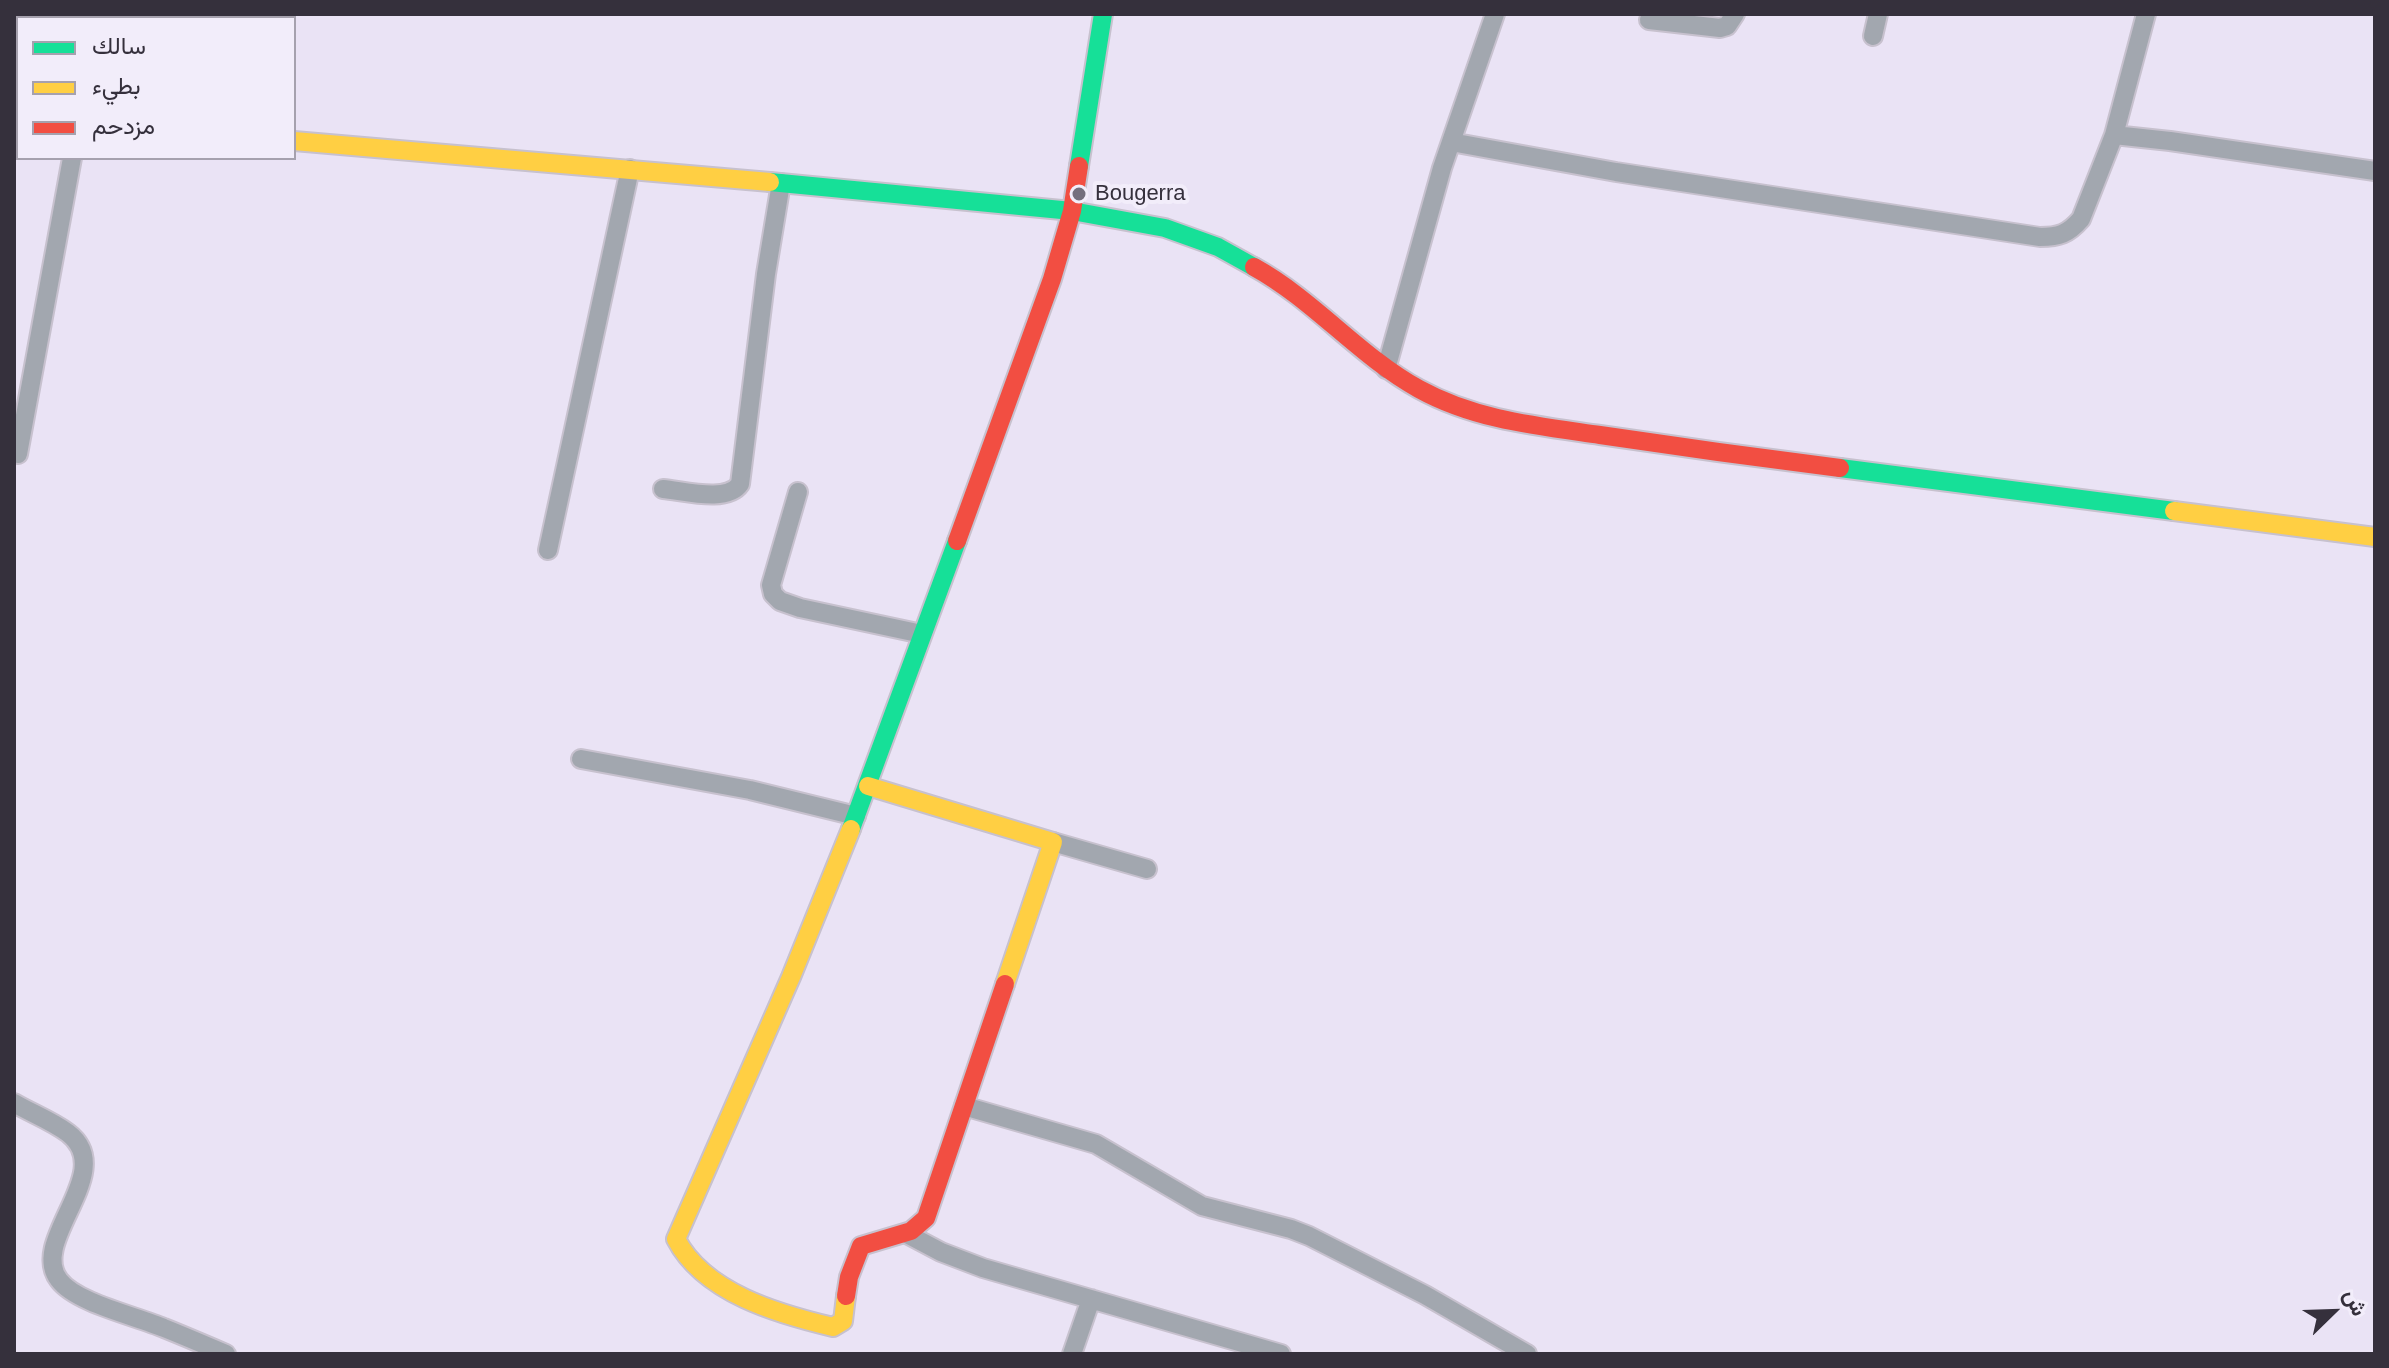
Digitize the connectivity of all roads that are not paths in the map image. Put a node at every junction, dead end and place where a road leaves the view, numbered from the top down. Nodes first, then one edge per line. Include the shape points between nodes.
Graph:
1 (1103, 14) edge
2 (1495, 14) edge
3 (1735, 14) edge
4 (1878, 14) edge
5 (2146, 14) edge
6 (1649, 20) dead end
7 (1873, 36) dead end
8 (2114, 135) junction
9 (296, 141) edge
10 (1451, 142) junction
11 (72, 160) edge
12 (2373, 165) edge
13 (630, 169) junction
14 (781, 183) junction
15 (1072, 211) junction
16 (1386, 369) junction
17 (18, 454) dead end
18 (663, 489) dead end
19 (798, 492) dead end
20 (2375, 537) edge
21 (548, 550) dead end
22 (922, 634) junction
23 (581, 759) dead end
24 (868, 786) junction
25 (856, 816) junction
26 (1053, 842) junction
27 (1147, 869) dead end
28 (14, 1103) edge
29 (964, 1106) junction
30 (907, 1234) junction
31 (1091, 1299) junction
32 (226, 1354) edge
33 (1072, 1354) edge
34 (1281, 1354) edge
35 (1527, 1354) edge

1 - 15 street
2 - 10 street
3 - 6 street via 1720,28
4 - 7 street
5 - 8 street
8 - 10 street via 2081,219 2058,237 1659,179
8 - 12 street
9 - 13 street
10 - 16 street
11 - 17 street
13 - 14 street
13 - 21 street
14 - 15 street
14 - 18 street via 740,484 718,495
15 - 16 street via 1165,228 1218,247 1278,280
15 - 22 street
16 - 20 street via 1450,404 1538,427
19 - 22 street via 771,585 773,594 800,608
22 - 24 street
23 - 25 street
24 - 25 street
24 - 26 street
25 - 30 street via 676,1239 686,1259 728,1289 833,1327 843,1321 849,1277 861,1246
26 - 27 street
26 - 29 street
28 - 32 street via 69,1134 84,1159 51,1261 56,1277 82,1298
29 - 30 street via 926,1218
29 - 35 street via 1096,1144 1202,1206 1309,1236
30 - 31 street via 983,1268
31 - 33 street
31 - 34 street

